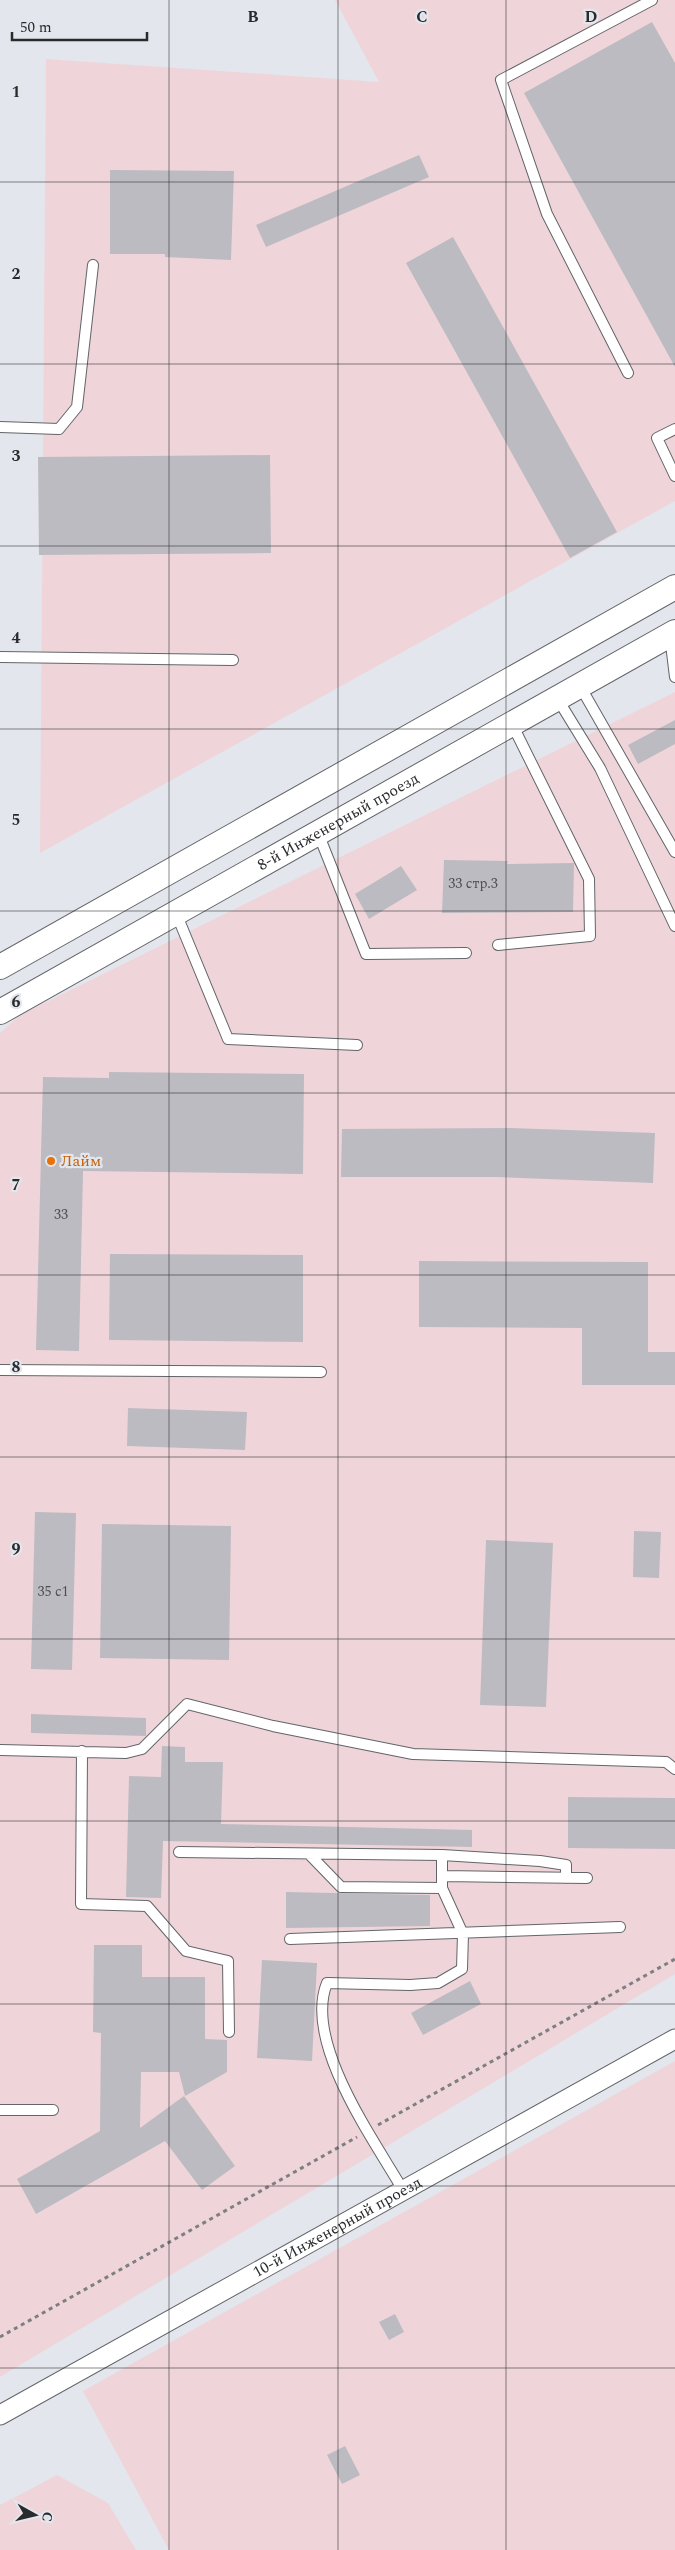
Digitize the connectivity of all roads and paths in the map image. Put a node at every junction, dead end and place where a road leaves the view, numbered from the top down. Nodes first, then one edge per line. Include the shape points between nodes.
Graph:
1 (652, 0) edge
2 (93, 265) dead end
3 (628, 373) dead end
4 (0, 428) edge
5 (675, 429) edge
6 (675, 476) edge
7 (675, 587) edge
8 (672, 634) edge
9 (0, 657) edge
10 (234, 660) dead end
11 (675, 677) edge
12 (580, 686) junction
13 (557, 698) junction
14 (512, 724) junction
15 (318, 833) junction
16 (675, 852) edge
17 (176, 913) junction
18 (675, 926) edge
19 (498, 945) dead end
20 (466, 953) dead end
21 (0, 967) edge
22 (0, 1012) edge
23 (357, 1045) dead end
24 (0, 1370) edge
25 (321, 1372) dead end
26 (0, 1750) edge
27 (82, 1751) junction
28 (675, 1769) edge
29 (179, 1852) dead end
30 (310, 1854) junction
31 (442, 1855) junction
32 (444, 1876) junction
33 (566, 1878) junction
34 (588, 1878) dead end
35 (442, 1888) junction
36 (620, 1927) dead end
37 (463, 1934) junction
38 (290, 1939) dead end
39 (675, 1959) edge
40 (228, 2032) dead end
41 (675, 2038) edge
42 (0, 2110) edge
43 (53, 2110) dead end
44 (368, 2131) junction
45 (403, 2190) junction
46 (0, 2337) edge
47 (0, 2415) edge

1 - 3 lane via 501,80 547,214
2 - 4 lane via 77,408 59,429
5 - 6 lane via 657,438
7 - 21 street
8 - 11 lane
8 - 12 street, 8-й Инженерный проезд
9 - 10 lane
12 - 13 street, 8-й Инженерный проезд
12 - 16 lane
13 - 14 street, 8-й Инженерный проезд
13 - 18 lane via 600,768
14 - 15 street, 8-й Инженерный проезд
14 - 19 lane via 589,879 590,936
15 - 17 street, 8-й Инженерный проезд
15 - 20 lane via 366,954
17 - 22 street, 8-й Инженерный проезд
17 - 23 lane via 228,1039
24 - 25 lane
26 - 27 lane
27 - 28 lane via 126,1753 142,1749 188,1704 273,1726 412,1754 666,1762
27 - 40 lane via 81,1904 147,1906 186,1951 228,1961
29 - 30 lane
30 - 31 lane
30 - 35 lane via 341,1887
31 - 32 lane
31 - 33 lane via 566,1865
32 - 33 lane
32 - 35 lane
33 - 34 lane
35 - 37 lane
36 - 37 lane
37 - 38 lane
37 - 44 lane via 462,1969 438,1983 327,1983 323,1992 324,2034 337,2074
39 - 44 path
41 - 45 street, 10-й Инженерный проезд
42 - 43 lane
44 - 45 lane
44 - 46 path
45 - 47 street, 10-й Инженерный проезд

